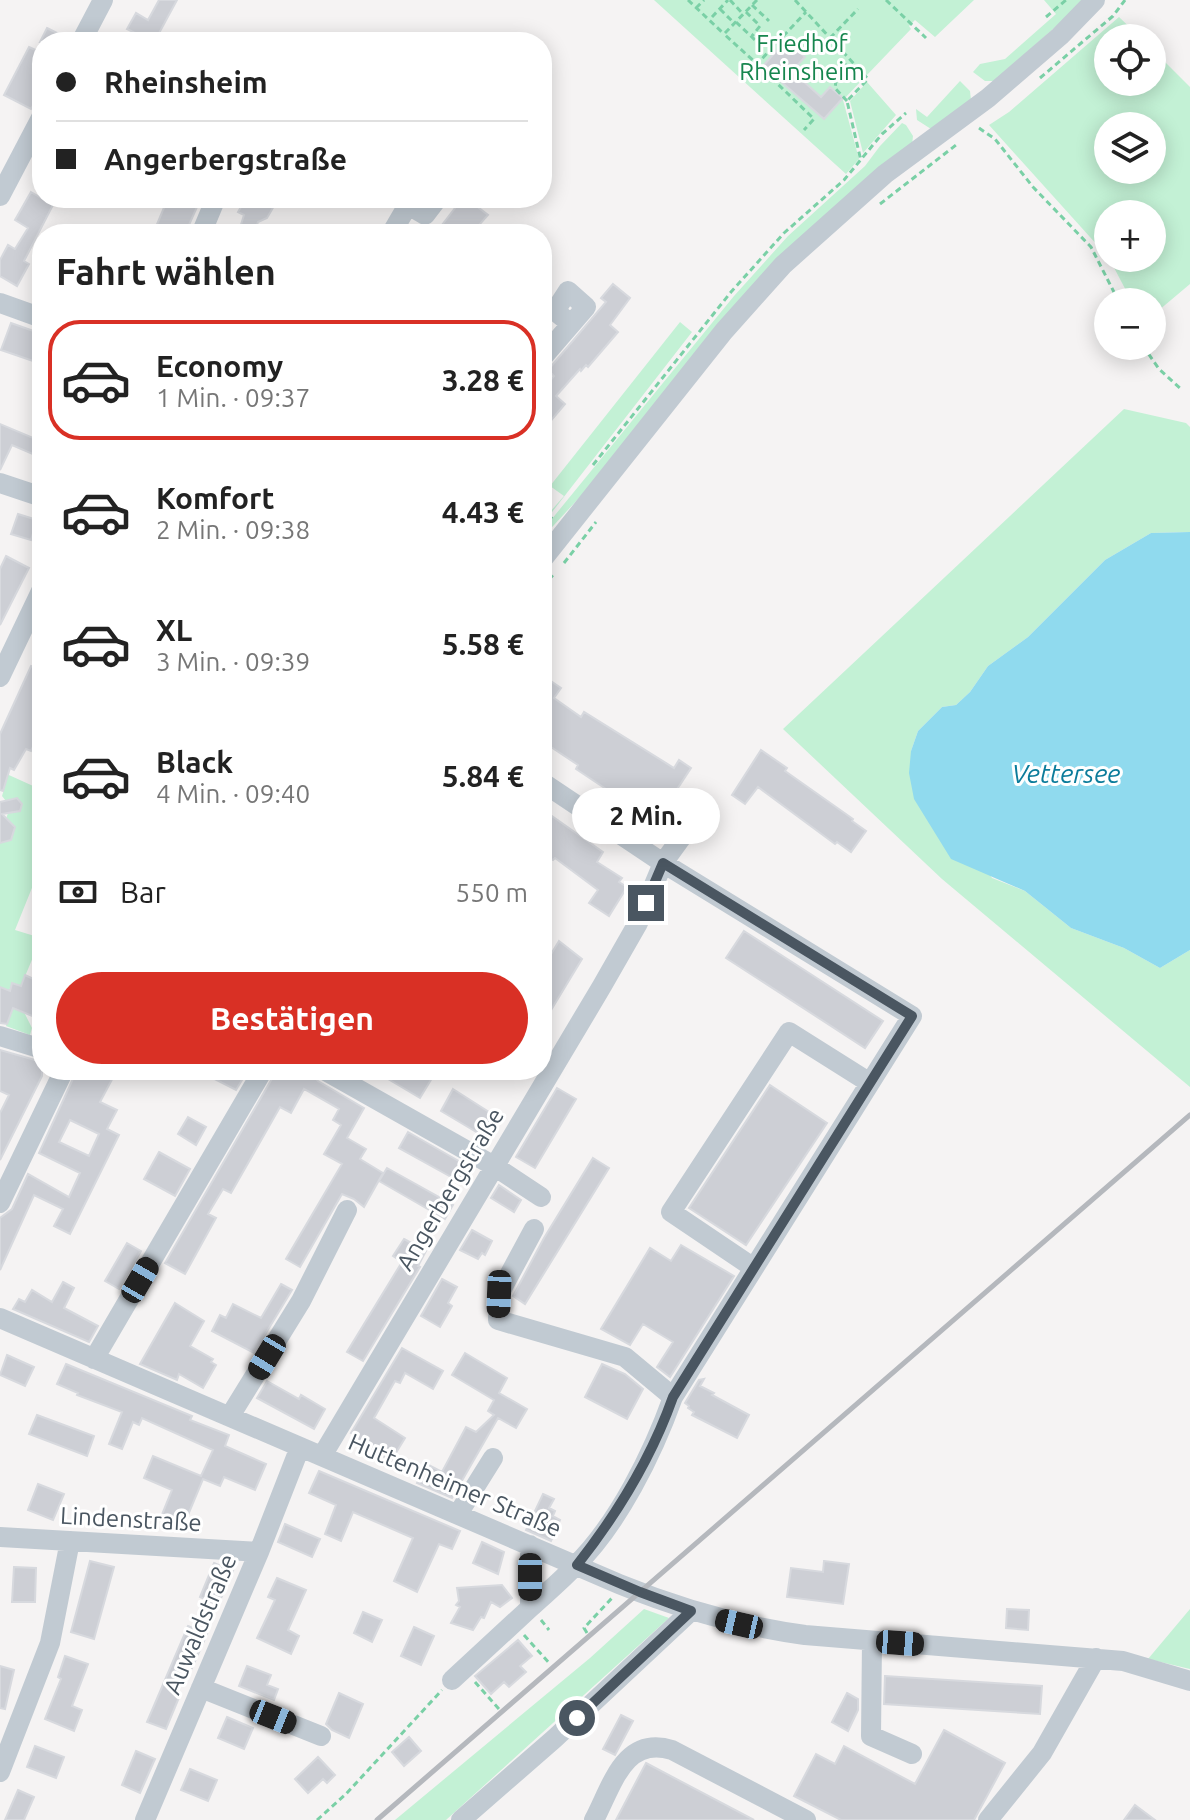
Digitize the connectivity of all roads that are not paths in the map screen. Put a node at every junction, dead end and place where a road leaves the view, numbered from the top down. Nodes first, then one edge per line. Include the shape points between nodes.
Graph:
1 (103, 0) edge
2 (1095, 0) edge
3 (86, 32) edge
4 (32, 135) edge
5 (0, 196) edge
6 (0, 303) edge
7 (32, 314) edge
8 (571, 324) dead end
9 (552, 346) edge
10 (0, 483) edge
11 (32, 494) edge
12 (552, 557) edge
13 (32, 610) edge
14 (0, 677) edge
15 (552, 789) edge
16 (692, 823) dead end
17 (663, 863) junction
18 (0, 1036) edge
19 (32, 1046) edge
20 (552, 1069) edge
21 (59, 1080) edge
22 (257, 1080) edge
23 (342, 1080) edge
24 (545, 1080) edge
25 (870, 1083) junction
26 (494, 1166) junction
27 (541, 1197) dead end
28 (0, 1203) edge
29 (347, 1210) dead end
30 (534, 1229) dead end
31 (754, 1268) junction
32 (0, 1318) edge
33 (94, 1359) junction
34 (673, 1397) junction
35 (230, 1416) junction
36 (300, 1447) junction
37 (322, 1456) junction
38 (493, 1458) dead end
39 (458, 1514) junction
40 (0, 1537) edge
41 (70, 1541) junction
42 (530, 1545) junction
43 (259, 1552) junction
44 (577, 1565) junction
45 (530, 1608) junction
46 (691, 1611) junction
47 (872, 1641) junction
48 (1096, 1658) junction
49 (452, 1680) road end
50 (1190, 1681) edge
51 (201, 1688) junction
52 (321, 1736) dead end
53 (6, 1740) edge
54 (912, 1754) dead end
55 (0, 1772) edge
56 (463, 1819) edge
57 (145, 1820) edge
58 (594, 1820) edge
59 (806, 1820) edge
60 (988, 1820) edge

1 - 3 street
2 - 12 street via 988,98 885,174 793,255 748,302 621,460
4 - 5 street
6 - 7 street
8 - 9 street
10 - 11 street
13 - 14 street
15 - 17 street
16 - 17 street, Angerbergstraße
17 - 20 street, Angerbergstraße via 631,936
17 - 25 street via 912,1016
18 - 19 street
21 - 28 street
22 - 33 street
23 - 26 street
24 - 26 street, Angerbergstraße
25 - 31 street
25 - 31 street via 789,1032 671,1212
26 - 27 street
26 - 37 street, Angerbergstraße
29 - 35 street via 301,1301
30 - 34 street via 499,1294 498,1320 625,1357
31 - 34 street
32 - 33 street, Huttenheimer Straße
33 - 35 street, Huttenheimer Straße
34 - 44 street via 634,1485
35 - 36 street, Huttenheimer Straße
36 - 37 street, Huttenheimer Straße
36 - 43 street, Auwaldstraße
37 - 39 street, Huttenheimer Straße
38 - 39 street
39 - 42 street, Huttenheimer Straße
40 - 41 street, Lindenstraße
41 - 43 street, Lindenstraße
41 - 53 street via 50,1643
42 - 44 street, Huttenheimer Straße
42 - 45 street
43 - 51 street, Auwaldstraße
44 - 45 street
44 - 46 street, Huttenheimer Straße
45 - 49 street
46 - 47 street, Huttenheimer Straße via 757,1628
46 - 56 street
47 - 48 street, Huttenheimer Straße
47 - 54 street via 871,1736
48 - 50 street, Huttenheimer Straße
48 - 60 street via 1042,1753
51 - 52 street
51 - 57 street, Auwaldstraße
53 - 55 street
58 - 59 street via 626,1759 636,1750 659,1745

